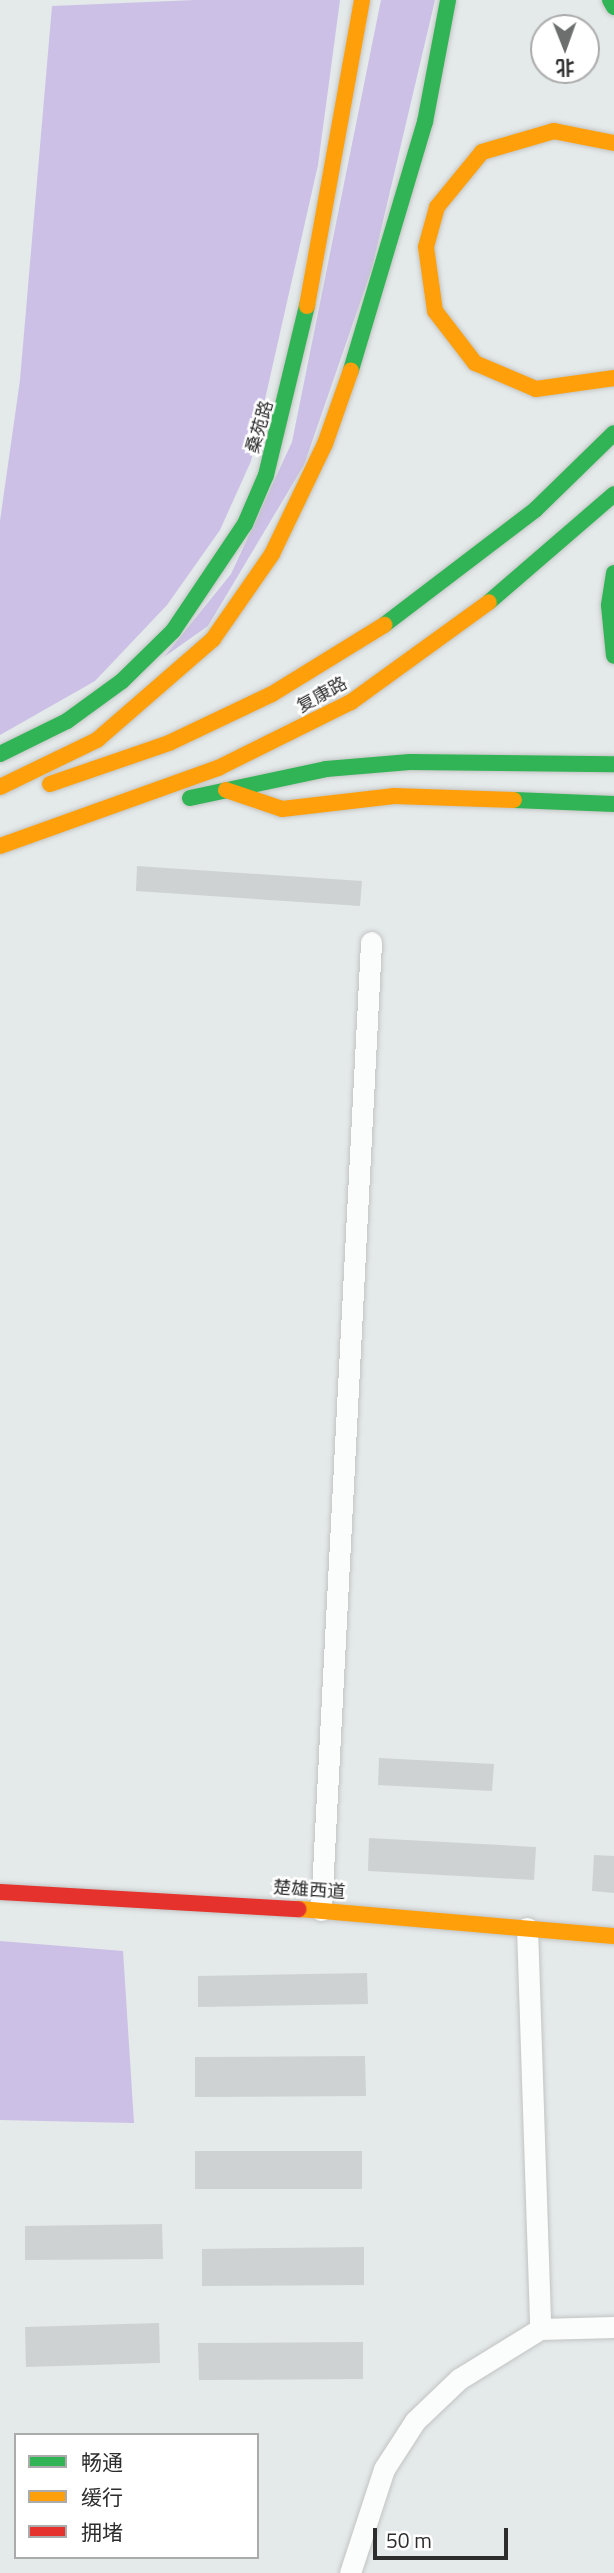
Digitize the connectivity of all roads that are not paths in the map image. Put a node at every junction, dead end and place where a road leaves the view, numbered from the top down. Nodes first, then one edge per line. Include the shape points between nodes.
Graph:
1 (362, 0) edge
2 (448, 0) edge
3 (610, 0) edge
4 (614, 7) edge
5 (614, 143) edge
6 (611, 379) edge
7 (614, 433) edge
8 (614, 494) edge
9 (614, 573) edge
10 (614, 656) edge
11 (0, 754) edge
12 (614, 764) edge
13 (0, 787) edge
14 (225, 790) junction
15 (0, 793) edge
16 (614, 804) edge
17 (59, 829) junction
18 (0, 846) edge
19 (0, 858) edge
20 (371, 942) dead end
21 (0, 1892) edge
22 (321, 1910) junction
23 (527, 1928) junction
24 (614, 1936) edge
25 (614, 2326) edge
26 (540, 2329) junction
27 (350, 2573) edge

1 - 11 main road, 桑苑路 via 296,365 278,439 245,524 173,631 122,681 67,721
2 - 13 main road via 425,122 385,271 325,443 272,554 213,639 141,708 97,740
3 - 4 main road
5 - 6 main road via 554,131 482,152 442,199 426,247 435,311 475,363 536,389
7 - 15 main road, 复康路 via 569,481 457,574 272,694 114,764
8 - 17 main road, 复康路 via 483,607 351,702 218,768
9 - 10 main road via 609,606
12 - 14 main road via 410,762 326,769
14 - 16 main road via 282,809 394,796
14 - 17 main road
17 - 18 main road, 复康路
17 - 19 main road
20 - 22 street
21 - 22 main road, 楚雄西道
22 - 23 main road, 楚雄西道
23 - 24 main road, 楚雄西道
23 - 26 street
25 - 26 street
26 - 27 street via 459,2379 415,2421 384,2469

